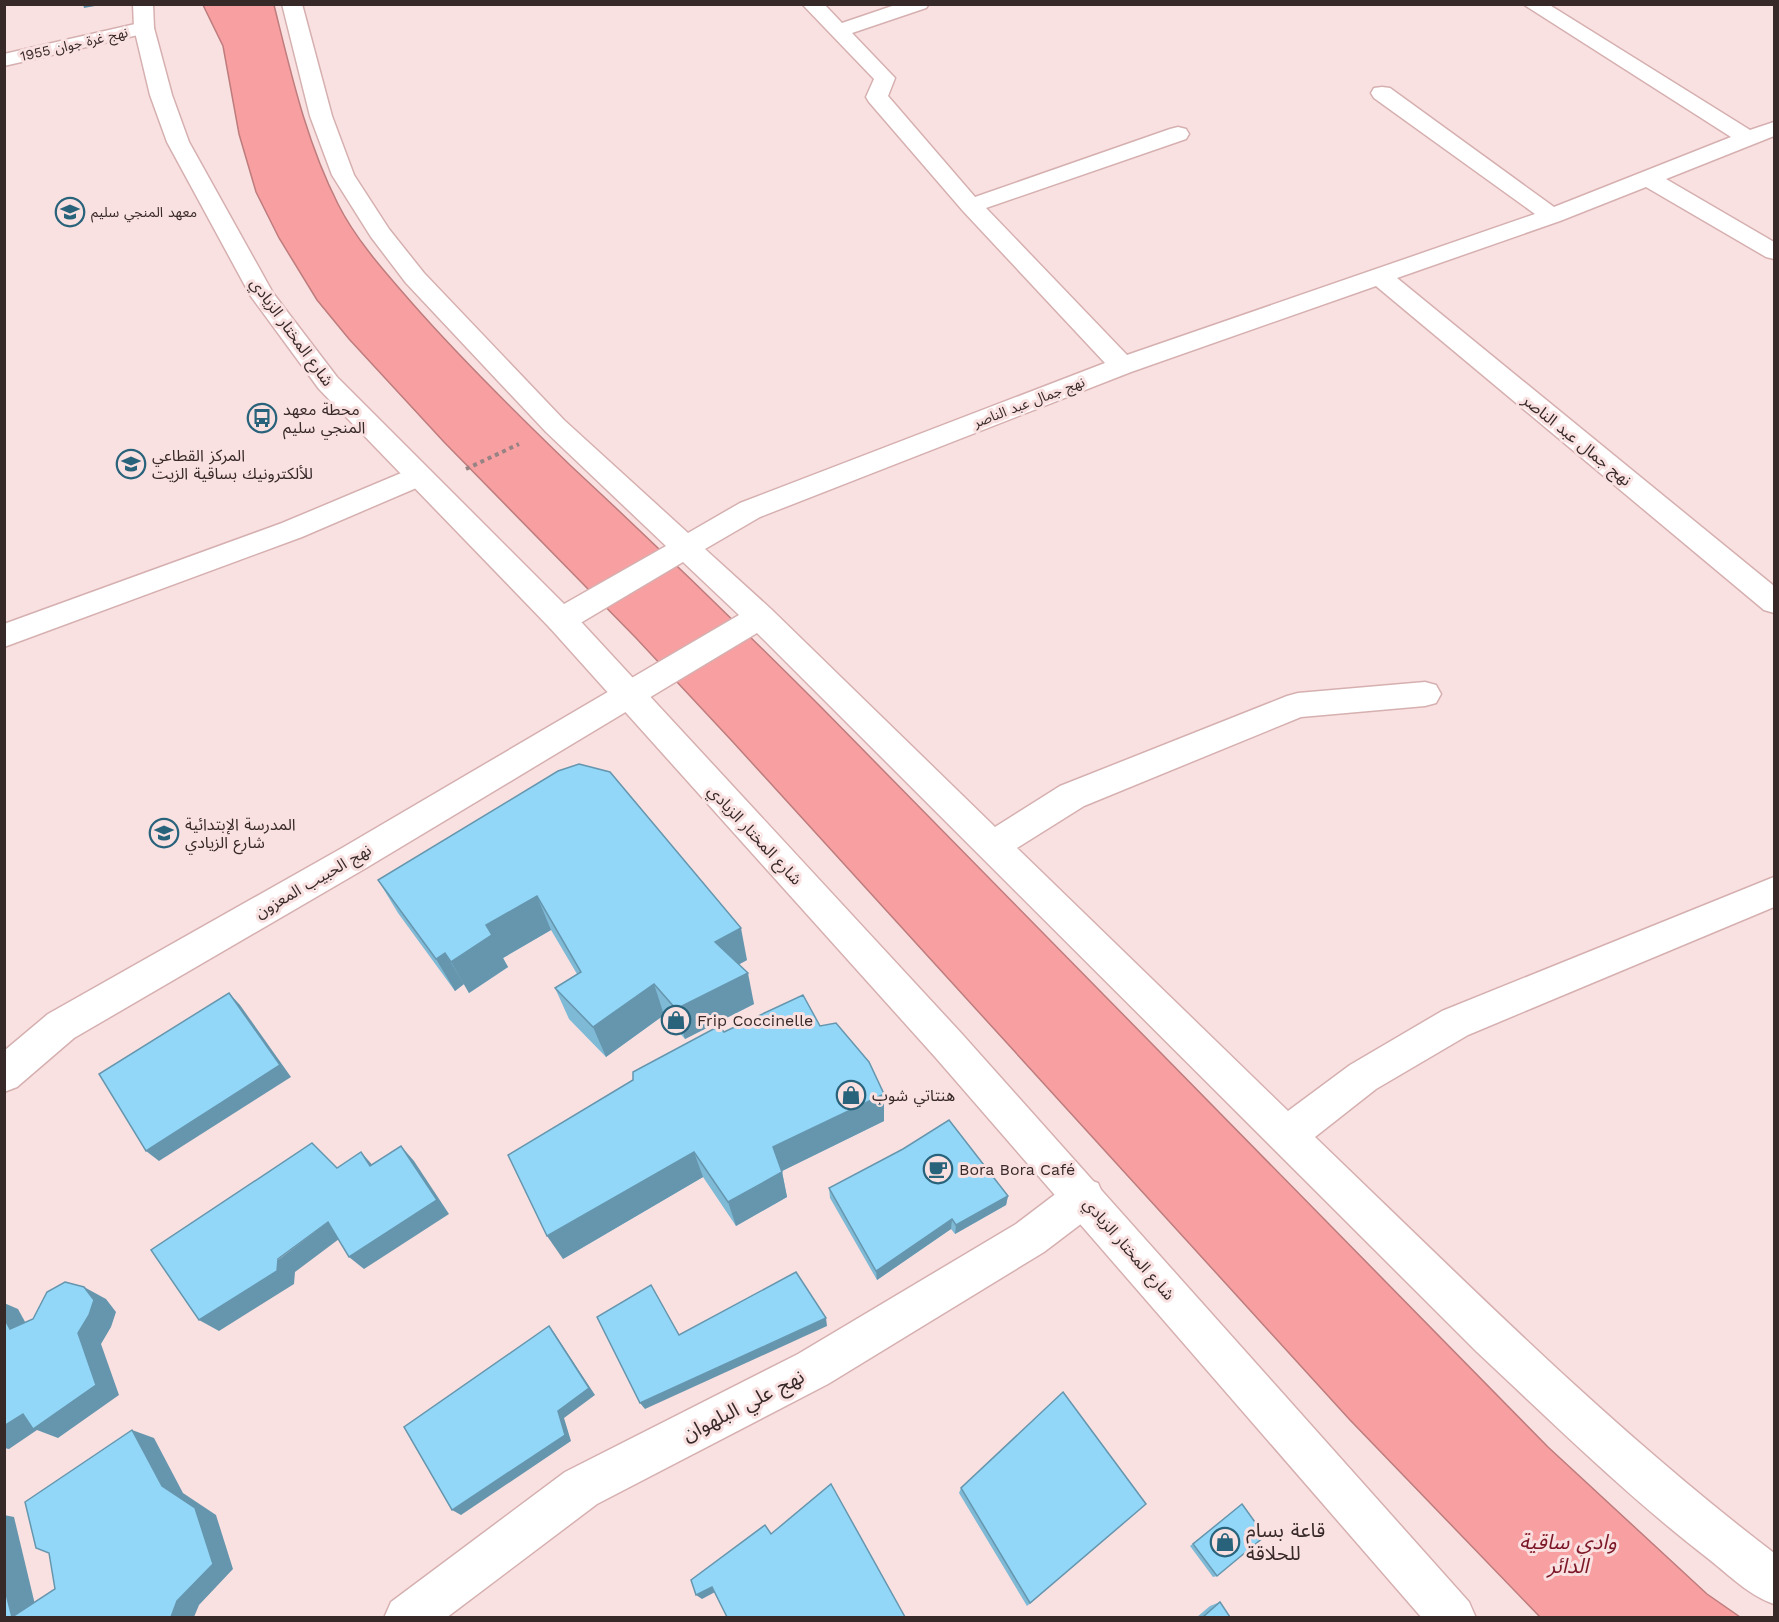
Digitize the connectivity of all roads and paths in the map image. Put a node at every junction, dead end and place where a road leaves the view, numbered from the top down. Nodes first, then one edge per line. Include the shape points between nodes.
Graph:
1 (292, 4) edge
2 (812, 4) edge
3 (919, 4) edge
4 (1533, 4) edge
5 (144, 16) edge
6 (838, 32) junction
7 (4, 60) edge
8 (1382, 93) dead end
9 (1774, 128) edge
10 (1178, 134) dead end
11 (1749, 139) junction
12 (1648, 178) junction
13 (971, 206) junction
14 (1552, 216) junction
15 (1774, 252) edge
16 (1380, 278) junction
17 (1122, 366) junction
18 (520, 443) dead end
19 (467, 469) dead end
20 (418, 476) junction
21 (680, 552) junction
22 (1774, 602) edge
23 (561, 620) junction
24 (753, 621) junction
25 (4, 636) edge
26 (1425, 694) dead end
27 (627, 695) junction
28 (993, 846) junction
29 (1768, 904) edge
30 (4, 1075) edge
31 (1287, 1135) junction
32 (1084, 1197) junction
33 (1774, 1581) edge
34 (407, 1617) edge
35 (1453, 1617) edge

1 - 21 street via 321,116 344,176 379,232 459,326
2 - 6 street
3 - 6 street
4 - 11 street
5 - 7 street, نهج غرة جوان 1955
5 - 20 street, شارع المختار الزيادي via 162,95 178,142 262,295 328,383
6 - 13 street via 885,78 877,97
8 - 14 street
9 - 11 street, نهج جمال عبد الناصر
10 - 13 street
11 - 12 street, نهج جمال عبد الناصر
12 - 14 street, نهج جمال عبد الناصر
12 - 15 street
13 - 17 street
14 - 16 street, نهج جمال عبد الناصر
16 - 17 street, نهج جمال عبد الناصر
16 - 22 street, نهج جمال عبد الناصر
17 - 21 street, نهج جمال عبد الناصر via 750,510
18 - 19 path
20 - 23 street, شارع المختار الزيادي
20 - 25 street via 292,530
21 - 23 street, نهج جمال عبد الناصر
21 - 24 street
23 - 27 street, شارع المختار الزيادي
24 - 27 street, نهج الحبيب المعزون
24 - 28 street
26 - 28 street via 1298,705 1072,796
27 - 30 street, نهج الحبيب المعزون via 61,1026
27 - 32 street, شارع المختار الزيادي
28 - 31 street
29 - 31 street via 1455,1023 1363,1077
31 - 33 street via 1582,1422 1693,1519
32 - 34 street, نهج علي البلهوان via 1030,1238 813,1369 581,1488
32 - 35 street, شارع المختار الزيادي

